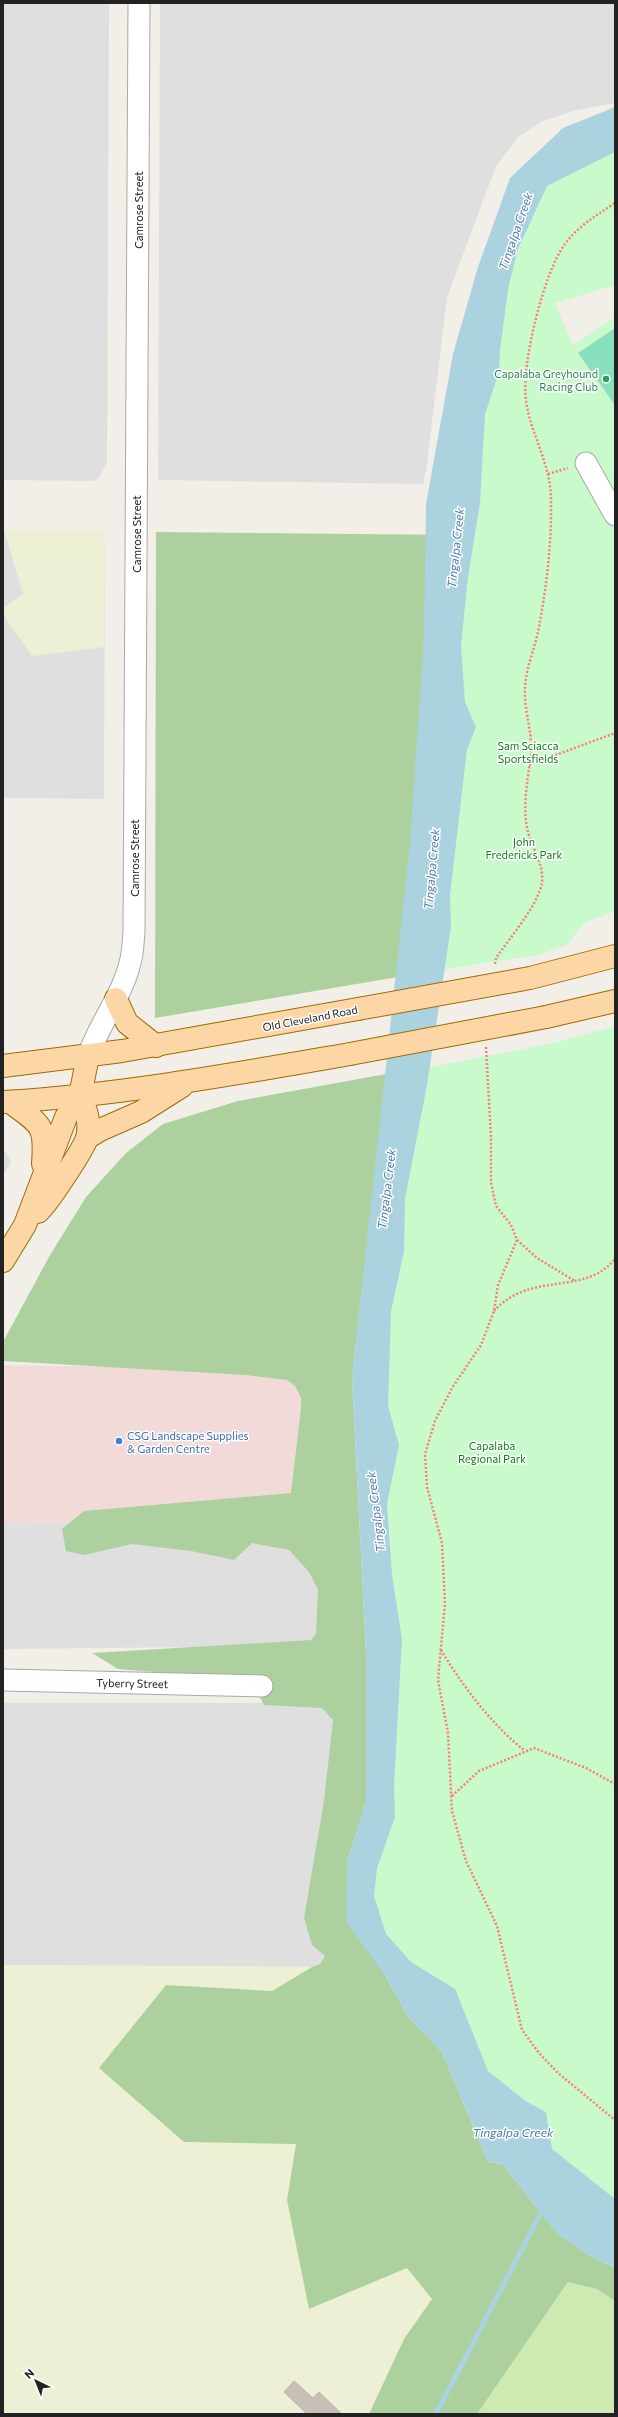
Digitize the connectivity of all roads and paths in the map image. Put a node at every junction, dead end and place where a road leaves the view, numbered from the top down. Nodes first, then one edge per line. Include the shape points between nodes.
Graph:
1 (139, 3) edge
2 (615, 203) edge
3 (586, 463) dead end
4 (615, 515) edge
5 (615, 733) edge
6 (529, 765) junction
7 (615, 956) edge
8 (494, 972) dead end
9 (116, 999) junction
10 (615, 1001) edge
11 (486, 1042) dead end
12 (156, 1046) junction
13 (88, 1056) junction
14 (3, 1066) edge
15 (187, 1083) junction
16 (80, 1096) junction
17 (6, 1102) edge
18 (87, 1138) junction
19 (41, 1182) junction
20 (25, 1224) junction
21 (517, 1240) junction
22 (615, 1259) edge
23 (3, 1261) edge
24 (575, 1281) junction
25 (494, 1311) junction
26 (440, 1650) junction
27 (3, 1680) edge
28 (262, 1686) dead end
29 (524, 1750) junction
30 (615, 1784) edge
31 (452, 1797) junction
32 (615, 2120) edge

1 - 9 street, Camrose Street via 134,932 130,962
2 - 6 path via 577,230 558,256 532,333 527,359 526,401 547,467 551,496 550,547 539,628 525,678 524,696 531,749
3 - 4 street
5 - 6 path
6 - 8 path via 525,805 527,828 542,869 542,883 534,901 496,958
7 - 12 main road, Old Cleveland Road, bridge via 530,978
9 - 12 main road via 127,1023
9 - 13 street, Camrose Street via 95,1036
10 - 15 main road, bridge via 546,1017
11 - 21 path via 491,1183 496,1206 511,1225
12 - 13 main road, Old Cleveland Road
13 - 14 main road, Old Cleveland Road
13 - 16 main road
15 - 16 main road
15 - 18 main road via 141,1112
16 - 17 main road
16 - 18 main road via 87,1109
16 - 19 main road via 66,1117
17 - 19 main road via 35,1120 45,1138
18 - 20 main road via 42,1209
19 - 20 main road
20 - 23 main road
21 - 24 path via 536,1258
21 - 25 path via 498,1285
22 - 24 path via 599,1274
24 - 25 path via 543,1284 503,1301
25 - 26 path via 481,1345 452,1388 435,1421 425,1454 427,1487 442,1544 445,1603
26 - 29 path via 458,1678 513,1742
26 - 31 path via 438,1680 448,1732
27 - 28 street, Tyberry Street
29 - 30 path via 534,1748 586,1768
29 - 31 path via 479,1771
31 - 32 path via 452,1811 466,1861 497,1926 522,2030 558,2073

